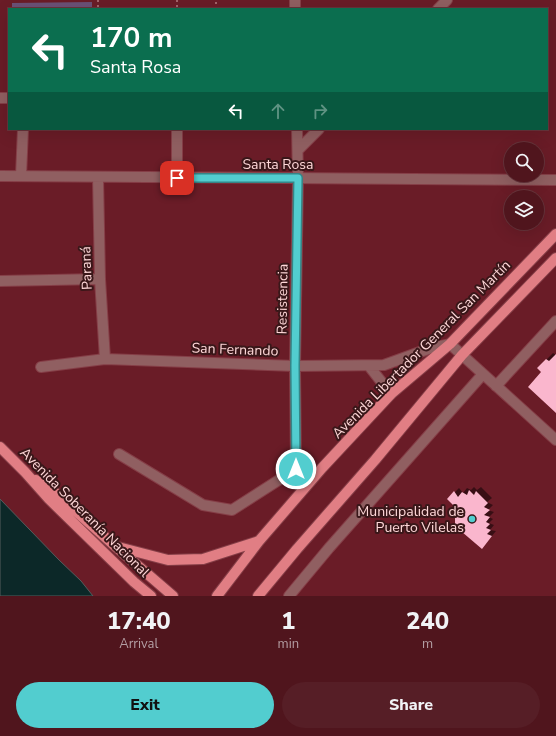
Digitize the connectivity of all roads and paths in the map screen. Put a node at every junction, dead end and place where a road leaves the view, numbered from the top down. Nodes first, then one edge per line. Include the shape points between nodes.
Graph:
1 (447, 0) edge
2 (439, 8) edge
3 (23, 130) edge
4 (177, 130) edge
5 (297, 130) edge
6 (318, 130) edge
7 (298, 150) junction
8 (0, 176) edge
9 (21, 176) junction
10 (98, 177) junction
11 (177, 178) junction
12 (298, 178) junction
13 (556, 180) edge
14 (556, 234) edge
15 (556, 258) edge
16 (100, 279) junction
17 (0, 281) edge
18 (556, 321) edge
19 (450, 344) junction
20 (462, 355) junction
21 (105, 359) junction
22 (295, 366) junction
23 (368, 366) junction
24 (41, 367) dead end
25 (483, 374) junction
26 (496, 386) junction
27 (391, 394) junction
28 (556, 440) edge
29 (0, 447) edge
30 (119, 454) dead end
31 (25, 472) junction
32 (259, 541) junction
33 (115, 546) junction
34 (134, 582) junction
35 (139, 596) edge
36 (151, 596) edge
37 (173, 596) edge
38 (217, 596) edge
39 (258, 596) edge
40 (290, 596) edge

1 - 2 street
3 - 9 street
4 - 11 street
5 - 7 street, Resistencia
6 - 7 street
7 - 12 street, Resistencia
8 - 9 street, Santa Rosa
9 - 10 street, Santa Rosa
10 - 11 street, Santa Rosa
10 - 16 street, Paraná
11 - 12 street, Santa Rosa
12 - 13 street, Santa Rosa
12 - 22 street, Resistencia
14 - 19 main road, Avenida Libertador General San Martín
15 - 20 main road
16 - 17 street
16 - 21 street, Paraná
18 - 26 street
19 - 20 street
19 - 23 street, San Fernando via 384,365
19 - 27 main road, Avenida Libertador General San Martín
20 - 25 street
20 - 39 main road
21 - 22 street, San Fernando
21 - 24 street, San Fernando
22 - 23 street, San Fernando
22 - 30 street, Resistencia via 296,469 232,510 203,505
23 - 27 street
25 - 26 street
25 - 40 street via 329,548
26 - 28 street
27 - 32 main road, Avenida Libertador General San Martín
29 - 31 main road, Avenida Soberanía Nacional
31 - 33 main road, Avenida Soberanía Nacional via 53,491
31 - 34 main road, Avenida Soberanía Nacional
32 - 33 main road via 203,559 168,560
32 - 38 main road, Avenida Libertador General San Martín
33 - 37 main road, Avenida Soberanía Nacional
34 - 35 main road
34 - 36 main road, Avenida Soberanía Nacional

